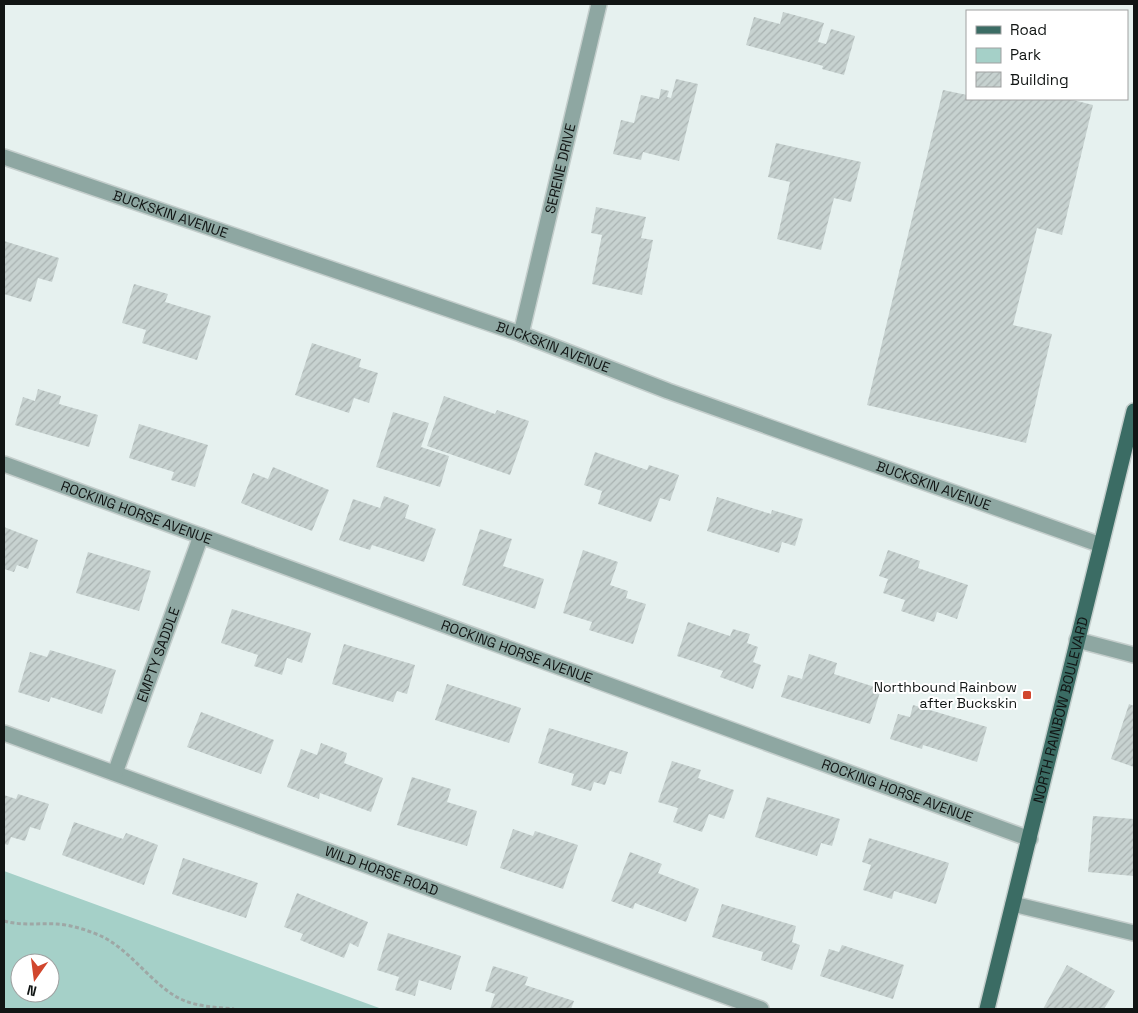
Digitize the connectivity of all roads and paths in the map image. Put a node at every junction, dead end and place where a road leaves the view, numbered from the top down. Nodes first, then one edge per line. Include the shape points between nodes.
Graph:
1 (599, 4) edge
2 (4, 157) edge
3 (521, 334) junction
4 (1134, 411) edge
5 (4, 464) edge
6 (201, 536) junction
7 (1101, 546) junction
8 (1077, 640) junction
9 (1134, 655) edge
10 (4, 733) edge
11 (115, 773) junction
12 (1030, 839) junction
13 (1013, 904) junction
14 (4, 922) edge
15 (1134, 933) edge
16 (234, 1009) edge
17 (761, 1009) edge
18 (988, 1009) edge

1 - 3 street, SERENE DRIVE
2 - 3 street, BUCKSKIN AVENUE
3 - 7 street, BUCKSKIN AVENUE via 668,391
4 - 7 main road, NORTH RAINBOW BOULEVARD
5 - 6 street, ROCKING HORSE AVENUE
6 - 11 street, EMPTY SADDLE
6 - 12 street, ROCKING HORSE AVENUE
7 - 8 main road, NORTH RAINBOW BOULEVARD
8 - 9 street
8 - 12 main road, NORTH RAINBOW BOULEVARD
10 - 11 street, WILD HORSE ROAD
11 - 17 street, WILD HORSE ROAD
12 - 13 main road, NORTH RAINBOW BOULEVARD
13 - 15 street
13 - 18 main road, NORTH RAINBOW BOULEVARD
14 - 16 path via 59,924 104,937 127,952 176,997 201,1006

